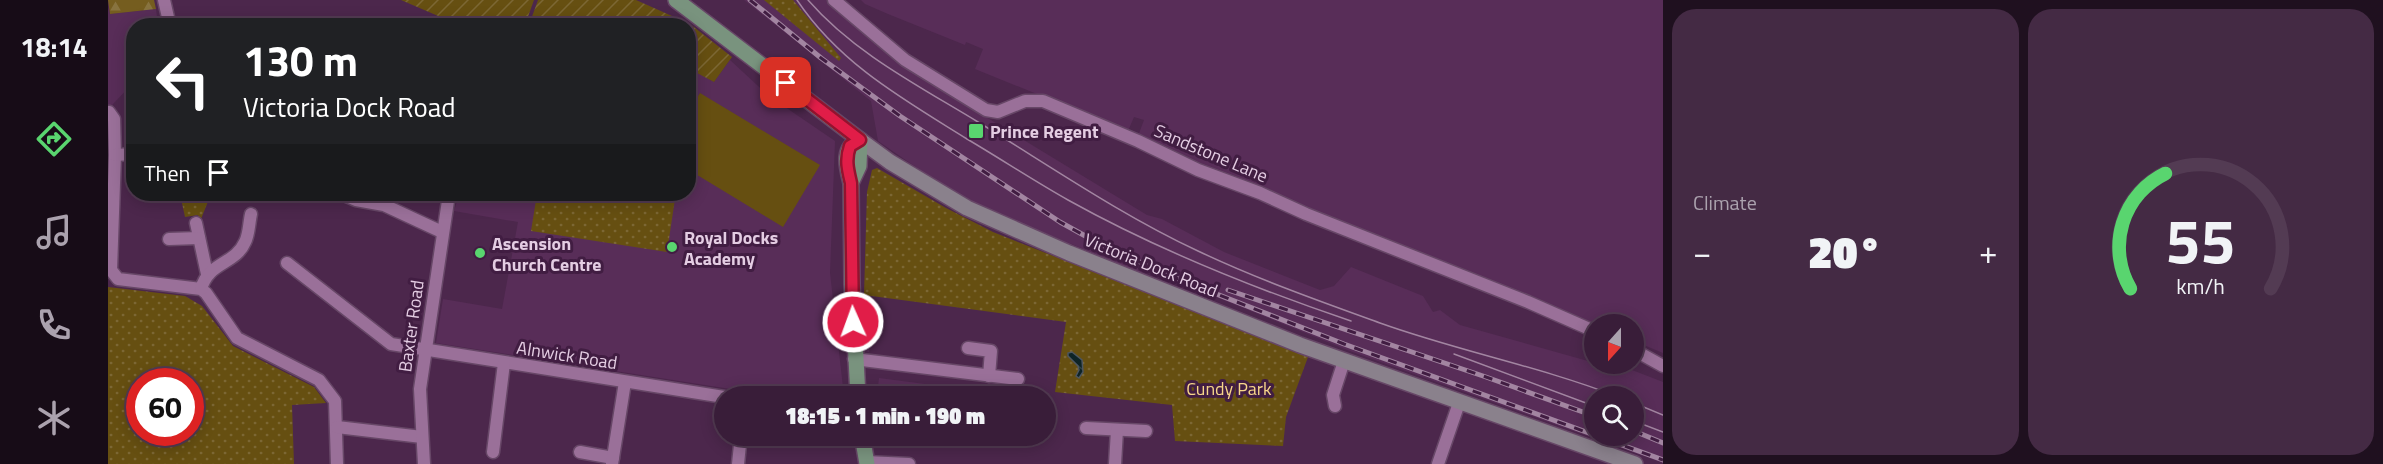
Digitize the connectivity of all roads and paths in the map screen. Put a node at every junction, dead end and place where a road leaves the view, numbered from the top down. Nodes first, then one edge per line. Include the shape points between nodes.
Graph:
1 (164, 0) edge
2 (676, 0) edge
3 (834, 0) edge
4 (168, 18) edge
5 (109, 112) edge
6 (860, 140) junction
7 (126, 154) edge
8 (115, 155) junction
9 (361, 201) edge
10 (448, 201) edge
11 (250, 214) dead end
12 (196, 223) dead end
13 (442, 232) junction
14 (199, 238) junction
15 (170, 239) dead end
16 (287, 263) dead end
17 (207, 274) junction
18 (201, 289) junction
19 (1584, 327) edge
20 (968, 348) dead end
21 (426, 351) junction
22 (1644, 356) edge
23 (854, 359) junction
24 (1344, 361) junction
25 (504, 363) junction
26 (1663, 366) edge
27 (988, 375) junction
28 (1018, 379) dead end
29 (625, 382) junction
30 (857, 386) edge
31 (714, 395) edge
32 (1459, 403) junction
33 (1335, 405) dead end
34 (337, 427) junction
35 (1086, 428) dead end
36 (1117, 430) junction
37 (1146, 430) dead end
38 (422, 437) junction
39 (740, 446) edge
40 (863, 446) edge
41 (493, 452) dead end
42 (580, 452) dead end
43 (613, 461) edge
44 (1615, 461) edge
45 (867, 463) edge
46 (337, 464) edge
47 (424, 464) edge
48 (738, 464) edge
49 (909, 464) edge
50 (1115, 464) edge
51 (1438, 464) edge
52 (1635, 464) edge

1 - 4 street
2 - 6 main road, Victoria Dock Road
3 - 19 street, Sandstone Lane via 905,60 986,110 998,112 1025,101 1043,102 1198,170
5 - 8 street via 114,119
6 - 23 main road via 859,165 851,183
6 - 24 street, Victoria Dock Road via 927,185 1001,224
7 - 8 street
8 - 18 street via 111,270 114,277
9 - 13 street via 384,206
10 - 13 street, Baxter Road
11 - 17 street via 246,242 239,252
12 - 14 street
13 - 21 street, Baxter Road
14 - 15 street
14 - 17 street
16 - 21 street, Alnwick Road via 387,341
17 - 18 street
18 - 34 street via 237,338 319,380 334,401
20 - 27 street via 991,351
21 - 25 street, Alnwick Road
21 - 38 street, Baxter Road via 420,389
22 - 26 street
23 - 27 street
23 - 30 main road
24 - 32 street, Victoria Dock Road
24 - 33 street via 1333,395
25 - 29 street, Alnwick Road
25 - 41 street, Alnwick Road
27 - 28 street
29 - 31 street, Alnwick Road
29 - 43 street, Alnwick Road
32 - 44 street, Victoria Dock Road
32 - 51 street
34 - 38 street
34 - 46 street
35 - 36 street
36 - 37 street
36 - 50 street
38 - 47 street, Baxter Road
39 - 48 street
40 - 45 main road
42 - 43 street, Alnwick Road
44 - 52 street, Victoria Dock Road
45 - 49 street

